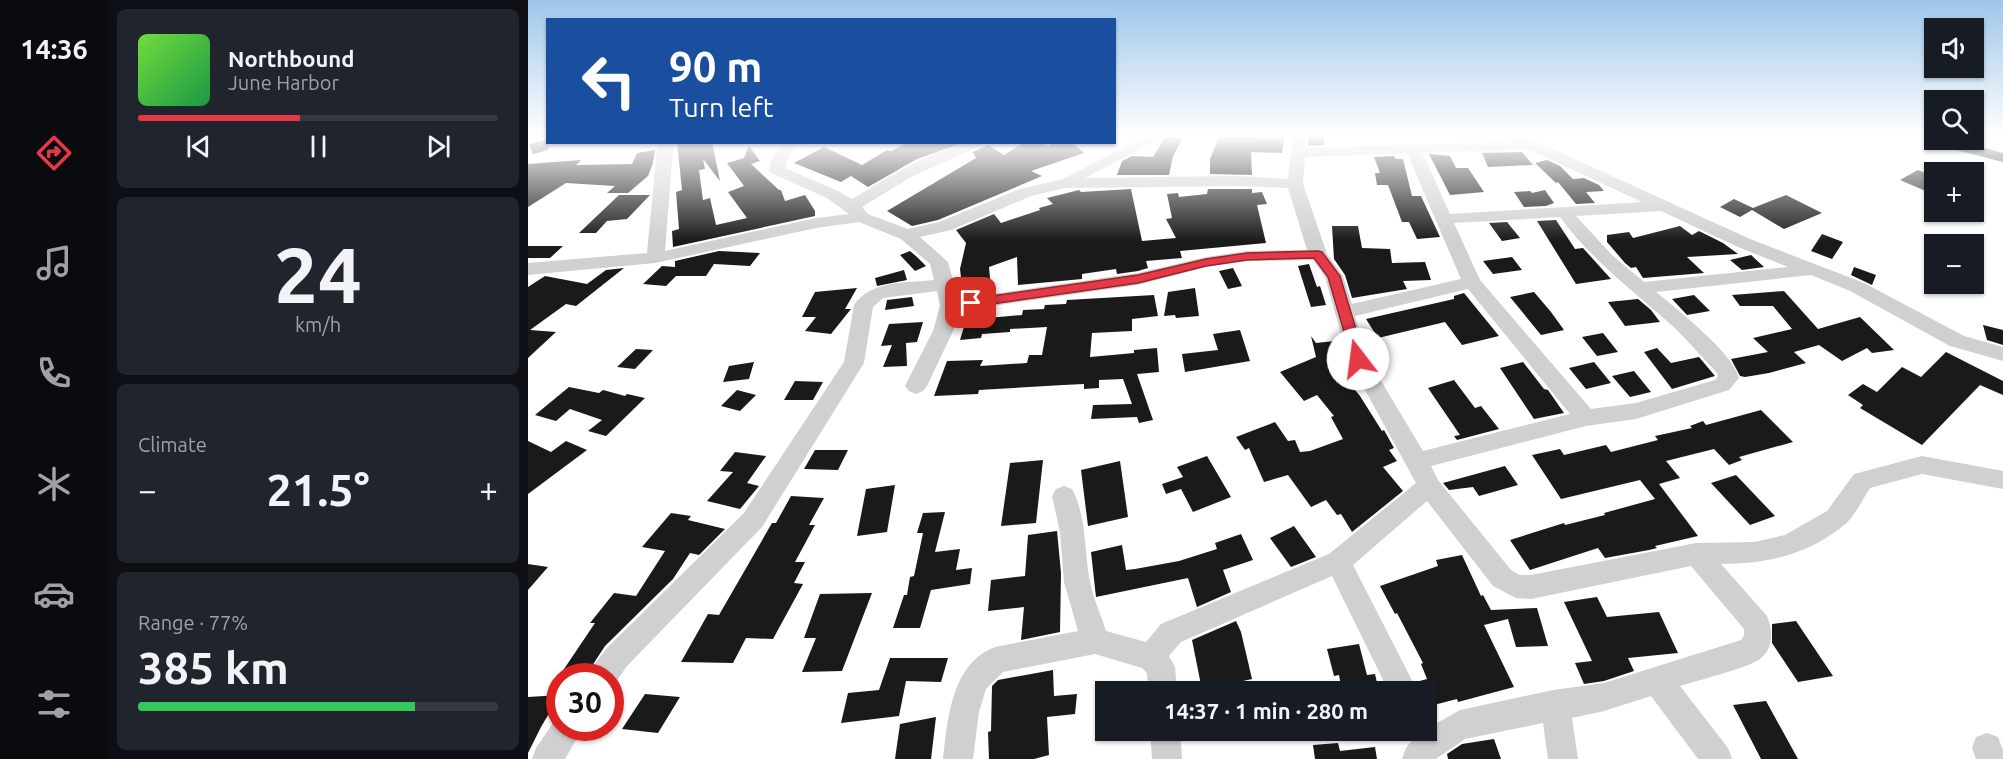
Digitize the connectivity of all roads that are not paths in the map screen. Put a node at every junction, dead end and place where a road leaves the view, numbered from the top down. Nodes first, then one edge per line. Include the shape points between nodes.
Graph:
1 (663, 169) edge
2 (777, 169) edge
3 (916, 169) edge
4 (1092, 169) edge
5 (1296, 169) edge
6 (1421, 169) edge
7 (1583, 169) edge
8 (1065, 183) junction
9 (1295, 184) junction
10 (1665, 205) junction
11 (1564, 211) junction
12 (857, 212) junction
13 (1443, 219) junction
14 (908, 235) junction
15 (1318, 255) junction
16 (655, 258) junction
17 (528, 269) edge
18 (1817, 270) junction
19 (1472, 282) junction
20 (1641, 288) junction
21 (948, 295) junction
22 (1346, 312) junction
23 (2003, 354) edge
24 (916, 386) dead end
25 (1586, 418) junction
26 (1418, 460) junction
27 (2003, 480) edge
28 (1429, 486) junction
29 (1065, 496) dead end
30 (1696, 554) junction
31 (1338, 562) junction
32 (1095, 642) junction
33 (1151, 657) junction
34 (612, 663) edge
35 (1657, 680) junction
36 (1162, 681) edge
37 (1398, 681) edge
38 (1553, 705) junction
39 (559, 741) edge
40 (1166, 741) edge
41 (1421, 745) edge
42 (547, 759) edge
43 (958, 759) edge
44 (1167, 759) edge
45 (1563, 759) edge
46 (1717, 759) edge

1 - 16 street
2 - 12 street via 829,191
3 - 12 street
4 - 8 street
5 - 9 street
6 - 13 street
7 - 10 street
8 - 9 street via 1137,180
8 - 14 street via 1026,192 945,226
9 - 15 street
10 - 11 street
10 - 18 street via 1744,243
11 - 13 street
11 - 20 street via 1582,235
12 - 14 street
12 - 16 street
13 - 19 street
14 - 21 street via 939,262
15 - 21 street via 1247,256 1127,281
15 - 22 street via 1334,276
16 - 17 street
18 - 20 street
18 - 23 street via 1957,341
19 - 22 street
19 - 25 street
20 - 25 street via 1691,333 1727,370 1729,378 1722,385 1636,411
21 - 24 street via 943,331
21 - 34 street via 877,293 869,299 864,305 854,363 753,520
22 - 26 street via 1358,359
25 - 26 street
26 - 28 street
27 - 30 street via 1922,465 1862,481 1836,518 1791,544 1754,553
28 - 30 street via 1502,578 1516,586 1531,587
28 - 31 street
29 - 32 street via 1077,582
30 - 35 street via 1757,625 1758,640 1750,650
31 - 33 street via 1171,633
31 - 37 street
32 - 33 street
32 - 43 street via 995,660 974,681 964,712
33 - 36 street via 1161,667
35 - 38 street via 1604,697
35 - 46 street
38 - 41 street via 1460,725
38 - 45 street
39 - 42 street
40 - 44 street

